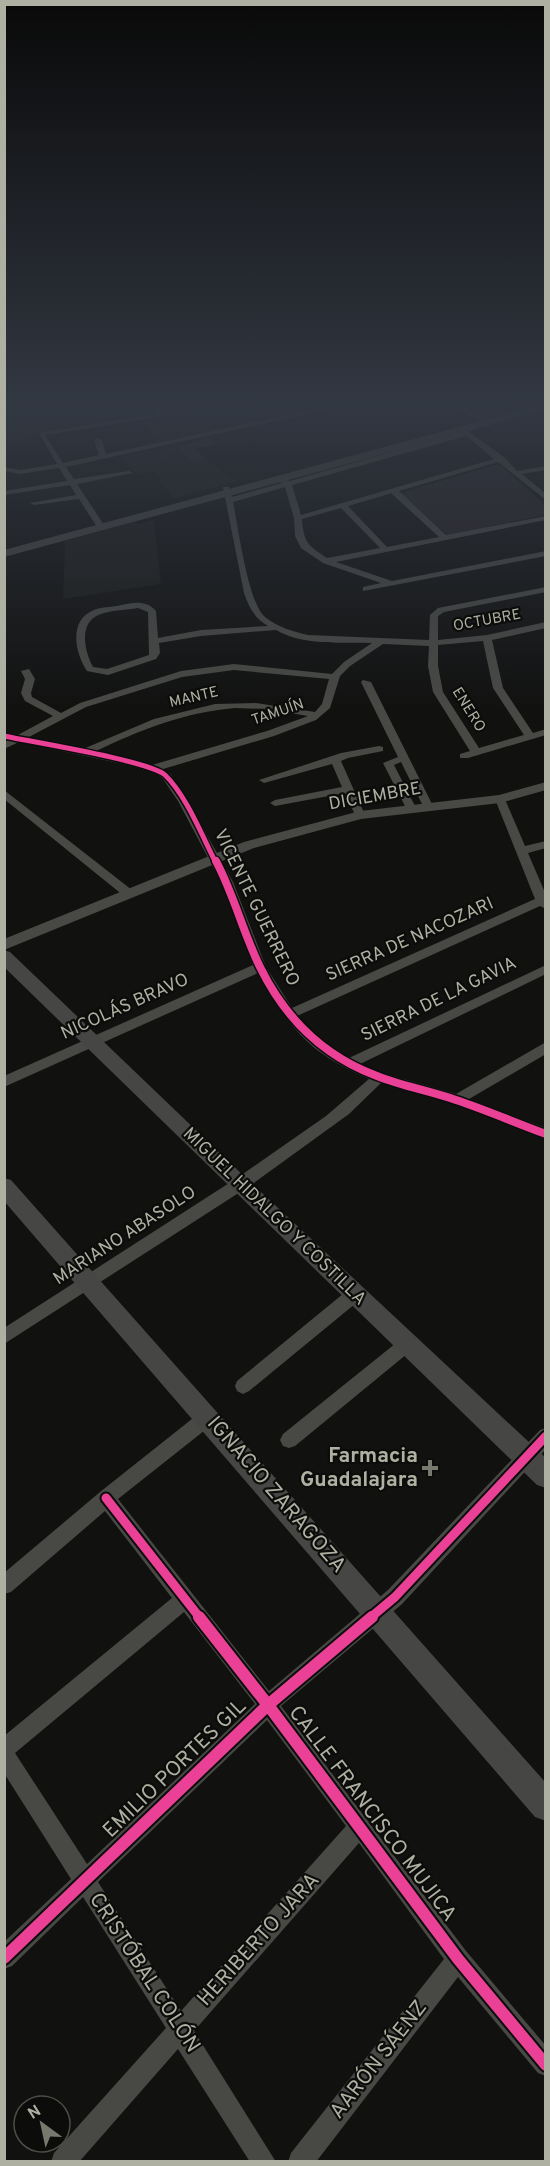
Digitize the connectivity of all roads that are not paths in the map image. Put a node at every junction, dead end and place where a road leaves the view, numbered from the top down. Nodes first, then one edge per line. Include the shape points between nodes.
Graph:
1 (89, 508) edge
2 (172, 508) edge
3 (231, 508) edge
4 (294, 508) edge
5 (336, 508) edge
6 (346, 508) edge
7 (412, 508) edge
8 (298, 518) junction
9 (546, 518) edge
10 (100, 526) junction
11 (445, 538) junction
12 (385, 549) junction
13 (4, 550) edge
14 (546, 553) edge
15 (4, 554) edge
16 (326, 561) junction
17 (393, 585) junction
18 (366, 589) dead end
19 (546, 589) edge
20 (545, 626) edge
21 (275, 628) junction
22 (287, 633) junction
23 (191, 636) junction
24 (487, 638) junction
25 (155, 641) junction
26 (379, 643) junction
27 (433, 643) junction
28 (27, 671) dead end
29 (334, 677) junction
30 (366, 682) dead end
31 (317, 715) junction
32 (60, 716) junction
33 (546, 732) edge
34 (4, 736) edge
35 (530, 736) junction
36 (21, 739) junction
37 (4, 746) edge
38 (379, 749) dead end
39 (476, 752) junction
40 (83, 753) junction
41 (464, 756) dead end
42 (405, 758) junction
43 (335, 760) junction
44 (154, 768) junction
45 (546, 786) edge
46 (280, 787) junction
47 (348, 789) junction
48 (4, 793) edge
49 (500, 799) junction
50 (274, 803) dead end
51 (428, 806) junction
52 (411, 808) junction
53 (360, 815) junction
54 (546, 844) edge
55 (522, 851) junction
56 (214, 858) junction
57 (128, 893) junction
58 (544, 902) edge
59 (4, 945) edge
60 (4, 956) edge
61 (260, 967) junction
62 (546, 969) edge
63 (289, 1014) junction
64 (92, 1041) junction
65 (546, 1047) edge
66 (348, 1064) junction
67 (378, 1077) junction
68 (4, 1082) edge
69 (457, 1100) junction
70 (546, 1134) edge
71 (240, 1185) junction
72 (4, 1186) edge
73 (88, 1282) junction
74 (355, 1294) junction
75 (4, 1337) edge
76 (407, 1344) junction
77 (243, 1386) dead end
78 (208, 1417) junction
79 (546, 1436) edge
80 (289, 1440) dead end
81 (525, 1456) junction
82 (546, 1476) edge
83 (106, 1498) junction
84 (4, 1585) edge
85 (185, 1599) junction
86 (376, 1612) junction
87 (268, 1705) junction
88 (4, 1751) edge
89 (546, 1806) edge
90 (360, 1826) junction
91 (84, 1881) junction
92 (4, 1958) edge
93 (458, 1959) junction
94 (180, 2028) junction
95 (546, 2065) edge
96 (63, 2162) edge
97 (264, 2162) edge
98 (300, 2162) edge

1 - 10 street
2 - 10 main road
3 - 21 street via 248,593 262,619
4 - 8 street
5 - 8 street
6 - 12 street
7 - 11 street
8 - 16 street via 304,546
9 - 11 street
10 - 13 main road
10 - 15 main road
11 - 12 street
12 - 16 street
14 - 17 street
16 - 17 street
17 - 18 street
19 - 27 street, ENERO via 436,612
20 - 24 street, OCTUBRE
21 - 22 street
21 - 23 street
22 - 23 street
22 - 26 street, OCTUBRE
23 - 25 street
24 - 27 street, OCTUBRE
24 - 35 street via 498,688
25 - 25 street via 155,653 147,660 101,673 90,669 80,642 84,621 91,615 138,605 152,612
26 - 27 street, OCTUBRE
26 - 29 street
27 - 39 street, ENERO via 438,692
28 - 32 street via 28,699
29 - 31 street, TAMUÍN via 327,705
29 - 32 street via 260,668 208,669 113,694
30 - 42 street
31 - 40 street, MANTE via 254,705 218,706 153,724
31 - 44 street, TAMUÍN
32 - 36 street
33 - 35 street
34 - 36 street
35 - 39 street
36 - 37 street
36 - 40 street
38 - 43 street
39 - 41 street
40 - 44 street
42 - 51 street
42 - 52 street via 388,763
43 - 46 street
43 - 47 street
44 - 56 street, VICENTE GUERRERO via 175,788
45 - 49 street, DICIEMBRE
46 - 47 street
46 - 50 street
47 - 53 street
48 - 57 street
49 - 51 street, DICIEMBRE
49 - 55 street
51 - 52 street, DICIEMBRE
52 - 53 street, DICIEMBRE
53 - 56 street, DICIEMBRE
54 - 55 street
55 - 58 street
56 - 57 street, DICIEMBRE
56 - 61 street, VICENTE GUERRERO
57 - 59 street, DICIEMBRE
58 - 63 street, SIERRA DE NACOZARI
60 - 64 main road, MIGUEL HIDALGO Y COSTILLA
61 - 63 street, VICENTE GUERRERO
61 - 64 street, NICOLÁS BRAVO
62 - 66 street, SIERRA DE LA GAVIA
63 - 66 street, VICENTE GUERRERO via 302,1030
64 - 68 street, NICOLÁS BRAVO
64 - 71 main road, MIGUEL HIDALGO Y COSTILLA
65 - 69 street
66 - 67 street, VICENTE GUERRERO
67 - 69 street, VICENTE GUERRERO
67 - 71 street, MARIANO ABASOLO via 347,1108
69 - 70 street, VICENTE GUERRERO
71 - 73 street, MARIANO ABASOLO
71 - 74 main road, MIGUEL HIDALGO Y COSTILLA
72 - 73 main road, IGNACIO ZARAGOZA
73 - 75 street, MARIANO ABASOLO
73 - 78 main road, IGNACIO ZARAGOZA
74 - 76 main road, MIGUEL HIDALGO Y COSTILLA
74 - 77 street
76 - 80 street
76 - 81 main road, MIGUEL HIDALGO Y COSTILLA
78 - 83 street
78 - 86 main road, IGNACIO ZARAGOZA
79 - 81 street, EMILIO PORTES GIL
81 - 82 main road, MIGUEL HIDALGO Y COSTILLA
81 - 86 street, EMILIO PORTES GIL via 395,1597
83 - 84 street
83 - 85 street, CALLE FRANCISCO MUJICA
85 - 87 street, CALLE FRANCISCO MUJICA
85 - 88 street
86 - 87 street, EMILIO PORTES GIL
86 - 89 main road, IGNACIO ZARAGOZA
87 - 90 street, CALLE FRANCISCO MUJICA
87 - 91 street, EMILIO PORTES GIL
88 - 91 street, CRISTÓBAL COLÓN
90 - 93 street, CALLE FRANCISCO MUJICA
90 - 94 street, HERIBERTO JARA
91 - 92 street, EMILIO PORTES GIL
91 - 94 street, CRISTÓBAL COLÓN
93 - 95 street, CALLE FRANCISCO MUJICA
93 - 98 street, AARÓN SÁENZ
94 - 96 street, HERIBERTO JARA
94 - 97 street, CRISTÓBAL COLÓN

